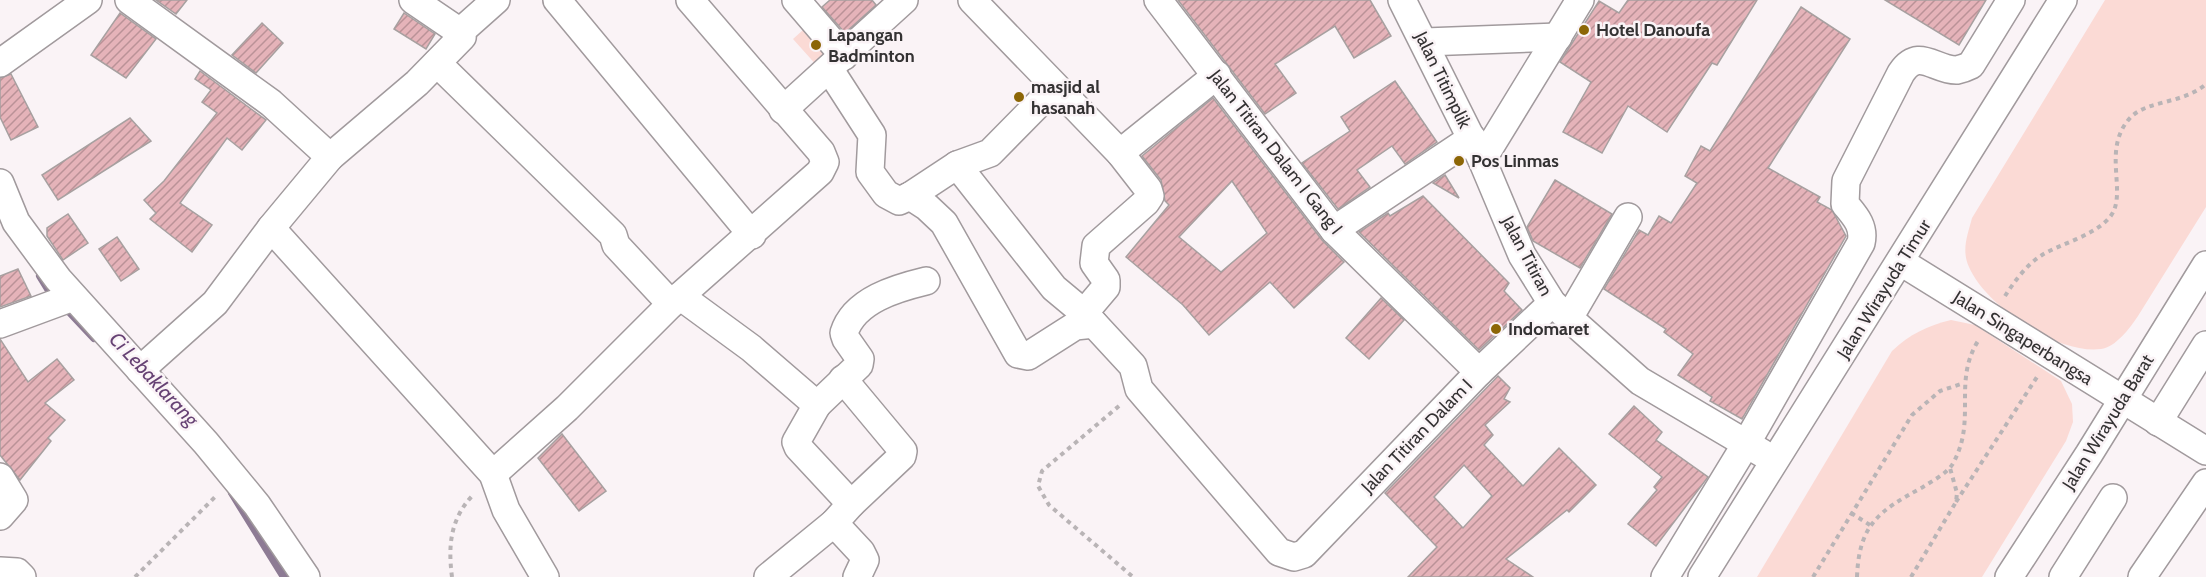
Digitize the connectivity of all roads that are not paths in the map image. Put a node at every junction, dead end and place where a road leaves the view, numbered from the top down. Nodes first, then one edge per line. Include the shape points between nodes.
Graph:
1 (87, 0) edge
2 (129, 0) edge
3 (413, 0) edge
4 (496, 0) edge
5 (557, 0) edge
6 (690, 0) edge
7 (796, 0) edge
8 (904, 0) edge
9 (972, 0) edge
10 (1158, 0) edge
11 (1402, 0) edge
12 (1580, 0) edge
13 (2011, 0) edge
14 (2063, 0) edge
15 (460, 32) junction
16 (1558, 38) junction
17 (1425, 42) junction
18 (0, 63) edge
19 (437, 63) junction
20 (837, 63) junction
21 (1218, 75) junction
22 (1054, 88) junction
23 (783, 110) junction
24 (1477, 149) junction
25 (1120, 153) junction
26 (330, 157) junction
27 (957, 165) junction
28 (0, 183) edge
29 (910, 196) junction
30 (1628, 217) dead end
31 (271, 228) junction
32 (1334, 230) junction
33 (752, 235) junction
34 (1901, 262) junction
35 (2206, 265) edge
36 (926, 281) dead end
37 (64, 300) junction
38 (675, 300) junction
39 (1560, 310) junction
40 (1089, 319) junction
41 (0, 324) edge
42 (2206, 345) edge
43 (140, 370) junction
44 (1479, 372) junction
45 (843, 379) junction
46 (2123, 400) junction
47 (818, 405) junction
48 (2165, 411) junction
49 (1746, 444) junction
50 (2206, 451) edge
51 (1776, 461) junction
52 (493, 474) junction
53 (0, 477) edge
54 (2206, 483) edge
55 (2113, 498) dead end
56 (842, 513) junction
57 (0, 516) edge
58 (1288, 562) edge
59 (0, 571) edge
60 (22, 577) edge
61 (306, 577) edge
62 (545, 577) edge
63 (768, 577) edge
64 (857, 577) edge
65 (1665, 577) edge
66 (1702, 577) edge
67 (2009, 577) edge
68 (2063, 577) edge
69 (2142, 577) edge

1 - 18 street
2 - 26 street via 271,102
3 - 15 street
4 - 15 street
5 - 33 street
6 - 23 street
7 - 20 street
8 - 20 street
9 - 22 street
10 - 21 street, Jalan Titiran Dalam I Gang I
11 - 17 street, Jalan Titimplik
12 - 16 street
13 - 49 street via 1971,65 1957,70 1920,60 1906,64 1846,181 1845,204 1858,219 1863,232 1861,243
14 - 34 street, Jalan Wirayuda Timur
15 - 19 street via 462,37
16 - 17 street
16 - 24 street
17 - 24 street, Jalan Titimplik
19 - 26 street
19 - 38 street via 613,235 616,246
20 - 23 street
20 - 29 street via 872,135 870,172 886,194 899,201
21 - 25 street
21 - 32 street, Jalan Titiran Dalam I Gang I
22 - 25 street
22 - 27 street via 990,153
23 - 33 street via 821,152 825,162 820,172
24 - 32 street
24 - 39 street, Jalan Titiran via 1522,255
25 - 40 street via 1150,196 1096,246 1094,263 1106,280 1106,287
26 - 31 street
27 - 29 street
27 - 40 street via 1054,288
28 - 37 street via 16,222
29 - 40 street via 944,223 1018,354 1028,356
30 - 39 street, Jalan Titiran Dalam I
31 - 43 street via 215,303
31 - 52 street
32 - 44 street, Jalan Titiran Dalam I Gang I
33 - 38 street
34 - 46 street, Jalan Singaperbangsa
34 - 51 street, Jalan Wirayuda Timur
35 - 46 street, Jalan Wirayuda Barat
36 - 45 street via 881,296 855,315 844,333 860,359 859,365
37 - 41 street
37 - 43 street
38 - 47 street via 751,348
38 - 52 street via 567,408
39 - 44 street, Jalan Titiran Dalam I
39 - 49 street, Jalan Titiran via 1640,381
40 - 58 street via 1133,366 1139,389
42 - 48 street
43 - 61 street via 257,505
44 - 58 street, Jalan Titiran Dalam I via 1304,554
45 - 47 street
45 - 56 street via 903,451
46 - 48 street, Jalan Singaperbangsa
46 - 67 street, Jalan Wirayuda Barat
47 - 56 street via 796,442
48 - 50 street, Jalan Singaperbangsa
49 - 51 street, Jalan Titiran
49 - 65 street
51 - 66 street, Jalan Wirayuda Timur
52 - 62 street via 506,510
53 - 57 street via 14,500
54 - 69 street
55 - 68 street
56 - 63 street
56 - 64 street via 865,560
59 - 60 street via 17,572

